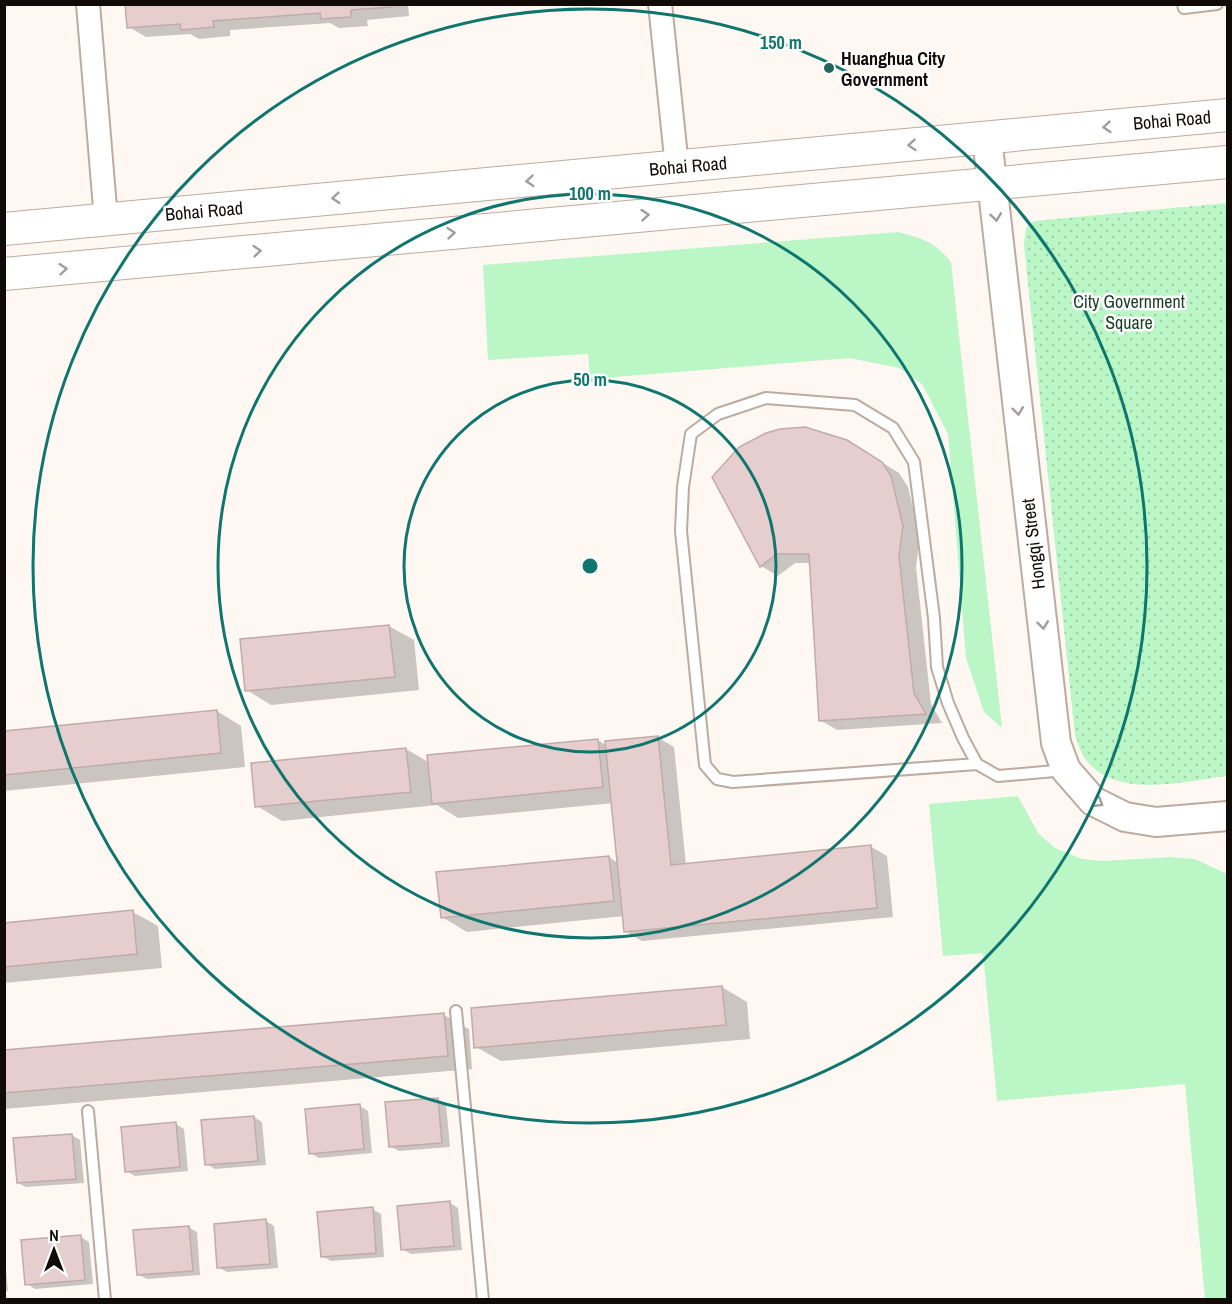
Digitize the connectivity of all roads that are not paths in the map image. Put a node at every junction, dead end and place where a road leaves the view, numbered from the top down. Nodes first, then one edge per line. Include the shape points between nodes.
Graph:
1 (88, 4) edge
2 (660, 4) edge
3 (1183, 4) edge
4 (1217, 4) edge
5 (1227, 115) edge
6 (987, 138) junction
7 (1227, 162) edge
8 (677, 167) junction
9 (992, 183) junction
10 (106, 220) junction
11 (4, 229) edge
12 (4, 274) edge
13 (977, 764) junction
14 (1066, 770) junction
15 (1227, 816) edge
16 (456, 1011) dead end
17 (88, 1111) dead end
18 (105, 1299) edge
19 (483, 1299) edge

1 - 10 street
2 - 8 street
3 - 4 lane via 1184,8
5 -> 6 main road, Bohai Road
6 -> 8 main road, Bohai Road
6 - 9 street, Hongqi Street
7 - 9 main road
8 -> 10 main road, Bohai Road
12 -> 9 main road
9 -> 14 street, Hongqi Street via 1056,743
10 - 11 main road, Bohai Road
13 - 13 lane via 948,703 937,667 914,462 893,428 855,405 766,398 718,414 691,434 681,531 705,765 717,779 733,782
13 - 14 lane via 998,776
14 -> 15 street, Hongqi Street via 1093,801 1125,817 1156,822
16 - 19 lane
17 - 18 lane

